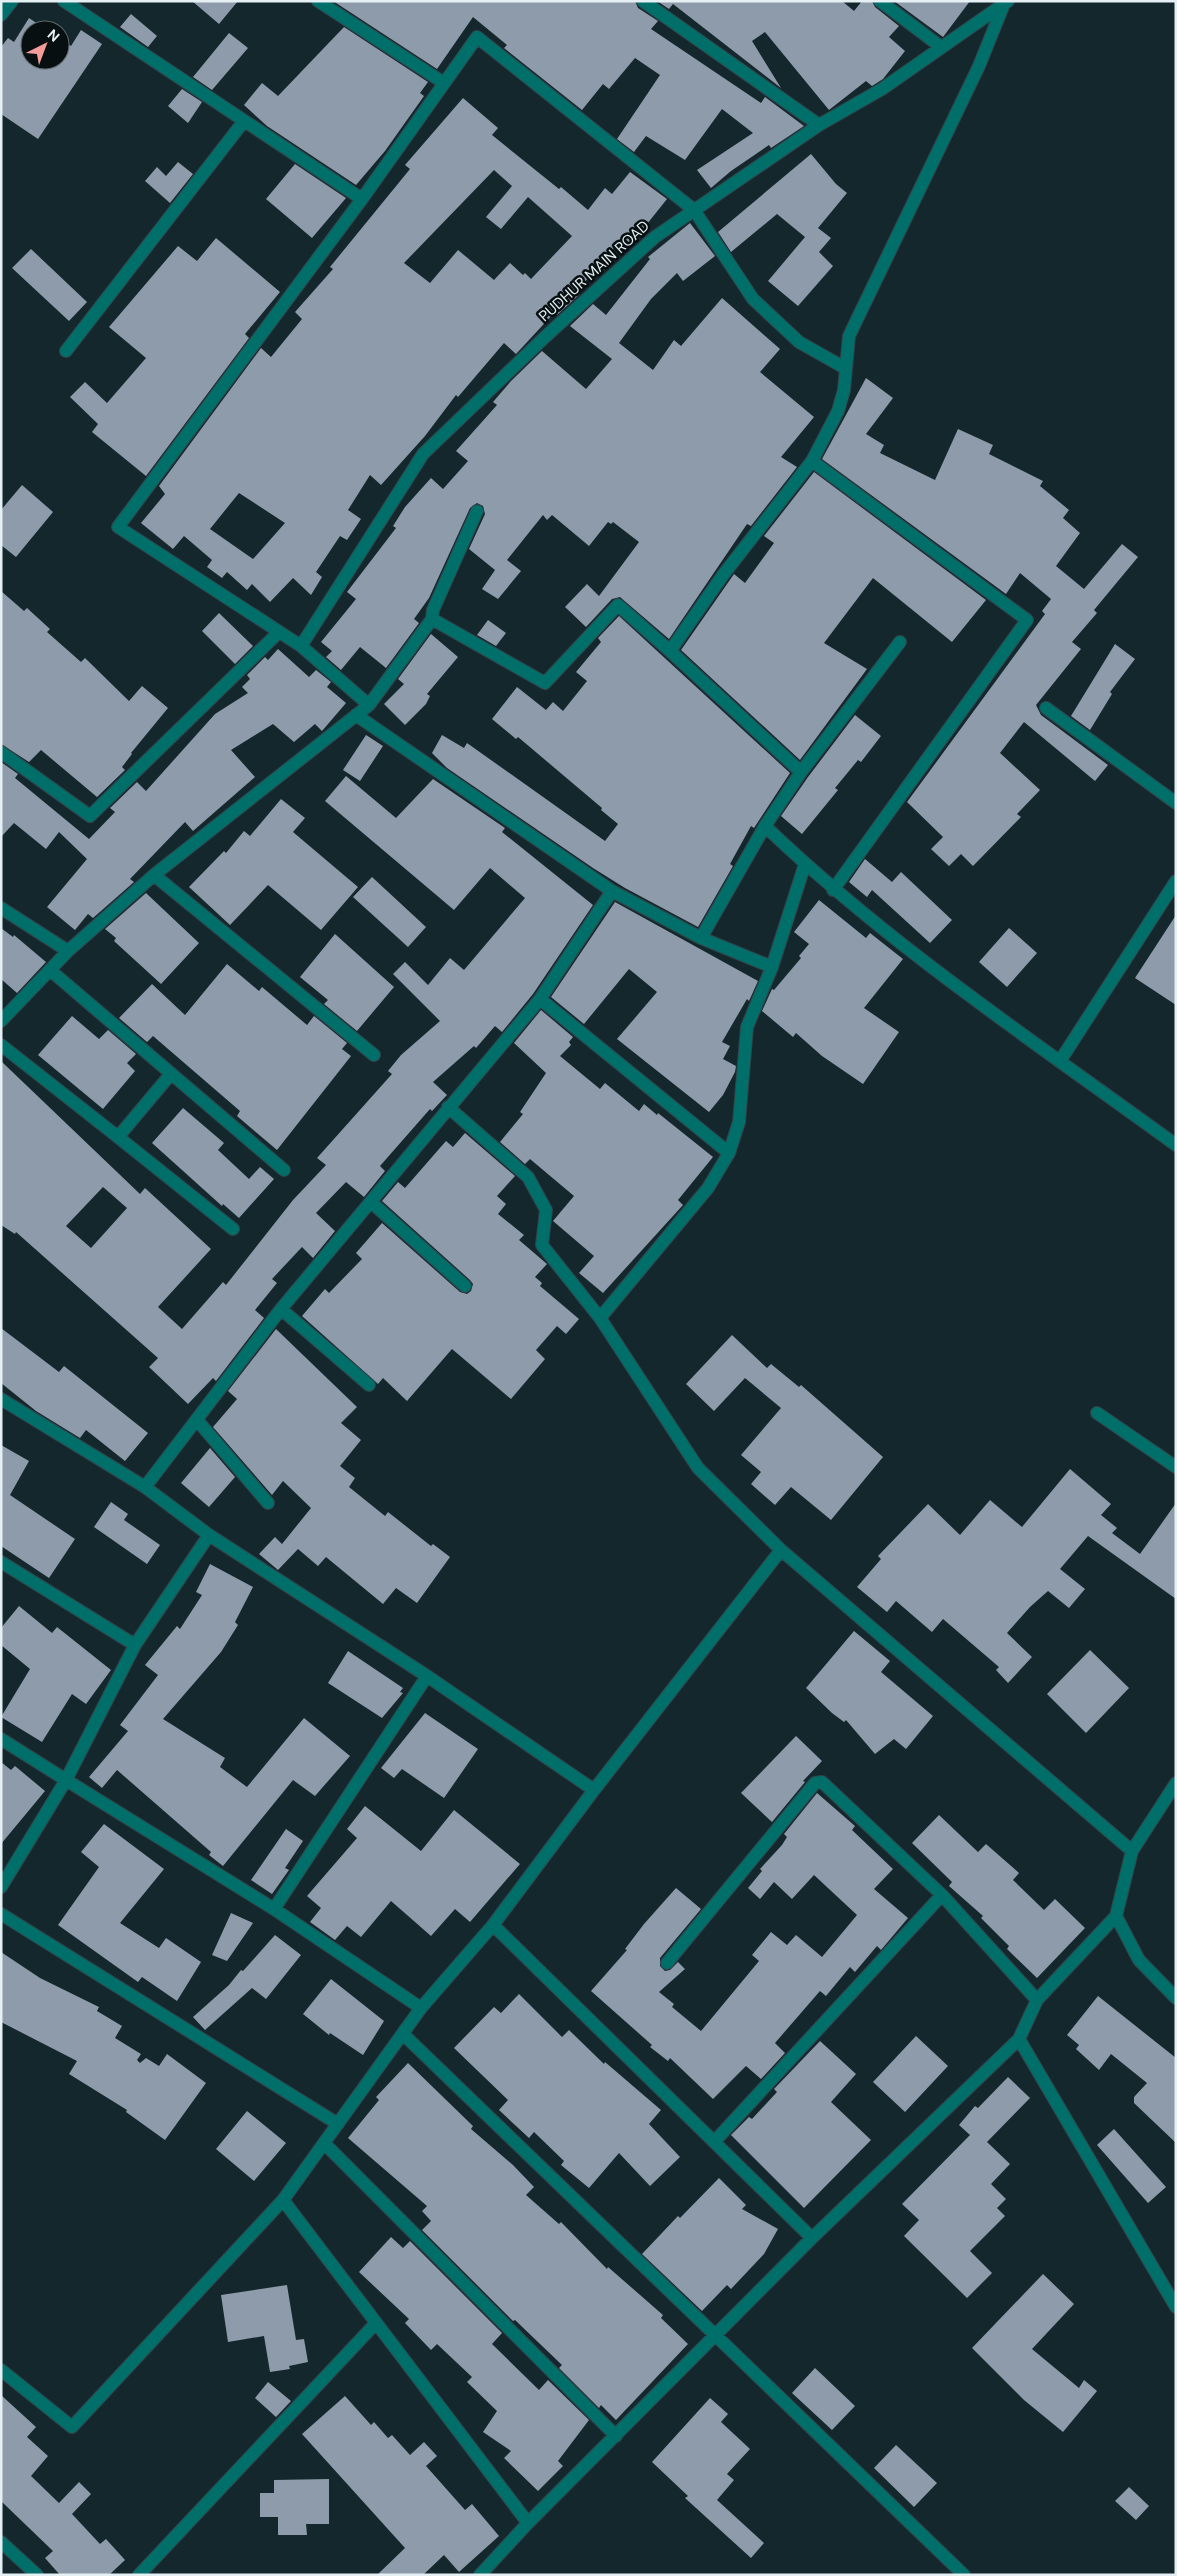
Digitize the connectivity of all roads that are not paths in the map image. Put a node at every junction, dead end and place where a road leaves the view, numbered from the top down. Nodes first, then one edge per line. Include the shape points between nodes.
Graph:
1 (12, 1) edge
2 (64, 1) edge
3 (318, 1) edge
4 (643, 1) edge
5 (880, 1) edge
6 (1006, 3) edge
7 (1, 15) edge
8 (940, 46) junction
9 (444, 83) junction
10 (244, 121) junction
11 (820, 125) junction
12 (362, 200) junction
13 (694, 210) junction
14 (66, 352) dead end
15 (845, 368) junction
16 (812, 461) junction
17 (477, 511) dead end
18 (432, 619) junction
19 (283, 635) junction
20 (900, 642) dead end
21 (300, 646) junction
22 (670, 651) junction
23 (369, 705) junction
24 (1046, 708) dead end
25 (356, 715) junction
26 (1, 752) edge
27 (801, 772) junction
28 (1176, 803) edge
29 (765, 826) junction
30 (805, 864) junction
31 (154, 875) junction
32 (1176, 882) edge
33 (833, 890) junction
34 (612, 891) junction
35 (1, 908) edge
36 (701, 938) junction
37 (68, 951) junction
38 (772, 967) junction
39 (50, 970) junction
40 (540, 999) junction
41 (1, 1021) edge
42 (1, 1045) edge
43 (374, 1055) dead end
44 (1060, 1061) junction
45 (170, 1075) junction
46 (448, 1107) junction
47 (118, 1137) junction
48 (1176, 1145) edge
49 (729, 1153) junction
50 (284, 1170) dead end
51 (371, 1202) junction
52 (233, 1229) dead end
53 (466, 1286) dead end
54 (281, 1309) junction
55 (600, 1318) junction
56 (369, 1385) dead end
57 (1, 1399) edge
58 (1097, 1414) dead end
59 (196, 1420) junction
60 (1176, 1467) edge
61 (145, 1488) junction
62 (268, 1503) dead end
63 (209, 1535) junction
64 (781, 1550) junction
65 (1, 1562) edge
66 (135, 1646) junction
67 (427, 1676) junction
68 (1, 1739) edge
69 (66, 1780) junction
70 (1176, 1783) edge
71 (594, 1790) junction
72 (1132, 1851) junction
73 (1, 1887) edge
74 (942, 1895) junction
75 (274, 1909) junction
76 (1, 1914) edge
77 (1116, 1916) junction
78 (493, 1925) junction
79 (668, 1963) dead end
80 (1176, 1998) edge
81 (1036, 2000) junction
82 (421, 2008) junction
83 (402, 2034) junction
84 (1019, 2039) junction
85 (338, 2124) junction
86 (714, 2142) junction
87 (324, 2143) junction
88 (283, 2200) junction
89 (812, 2238) junction
90 (1176, 2307) edge
91 (376, 2323) junction
92 (716, 2335) junction
93 (1, 2370) edge
94 (616, 2436) junction
95 (528, 2523) junction
96 (1, 2542) edge
97 (37, 2575) edge
98 (139, 2575) edge
99 (480, 2575) edge
100 (964, 2575) edge

1 - 7 street
2 - 10 street
3 - 9 street
4 - 11 street
5 - 8 street
6 - 8 street, PUDHUR MAIN ROAD
6 - 15 street via 849,336
8 - 11 street, PUDHUR MAIN ROAD via 882,89
9 - 12 street
9 - 13 street via 477,37
10 - 12 street
10 - 14 street
11 - 13 street, PUDHUR MAIN ROAD
12 - 19 street via 118,527
13 - 15 street via 753,299 799,342
13 - 21 street, PUDHUR MAIN ROAD via 648,243 423,454
15 - 16 street via 844,390 838,411
16 - 22 street via 723,575
16 - 33 street via 1027,620
17 - 18 street via 433,610
18 - 22 street via 544,683 618,605
18 - 23 street
19 - 21 street
19 - 26 street via 90,816
20 - 27 street
21 - 23 street
22 - 27 street
23 - 25 street
24 - 28 street
25 - 31 street
25 - 34 street
27 - 29 street
29 - 30 street
29 - 36 street
30 - 33 street
30 - 38 street
31 - 37 street
31 - 43 street
32 - 44 street
33 - 44 street
34 - 36 street
34 - 40 street
35 - 37 street
36 - 38 street
37 - 39 street
38 - 49 street via 747,1027 740,1122
39 - 41 street
39 - 45 street
40 - 46 street
40 - 49 street
42 - 47 street
44 - 48 street
45 - 47 street
45 - 50 street
46 - 51 street
46 - 55 street via 528,1177 546,1210 542,1244
47 - 52 street
49 - 55 street via 708,1188
51 - 53 street
51 - 54 street
54 - 56 street
54 - 59 street
55 - 64 street via 698,1468
57 - 61 street
58 - 60 street
59 - 61 street
59 - 62 street
61 - 63 street
63 - 66 street
63 - 67 street
64 - 71 street
64 - 72 street
65 - 66 street
66 - 69 street
67 - 71 street
67 - 75 street
68 - 69 street
69 - 73 street
69 - 75 street
70 - 72 street
71 - 78 street
72 - 77 street
74 - 79 street via 822,1782 815,1783
74 - 81 street
74 - 86 street
75 - 82 street
76 - 85 street
77 - 80 street via 1139,1960
77 - 81 street
78 - 82 street
78 - 86 street
81 - 84 street
82 - 83 street
83 - 85 street
83 - 92 street
84 - 89 street
84 - 90 street
85 - 87 street
86 - 89 street
87 - 88 street
87 - 94 street
88 - 91 street
88 - 93 street via 72,2427
89 - 92 street
91 - 95 street
91 - 98 street
92 - 94 street
92 - 100 street
94 - 95 street
95 - 99 street
96 - 97 street

